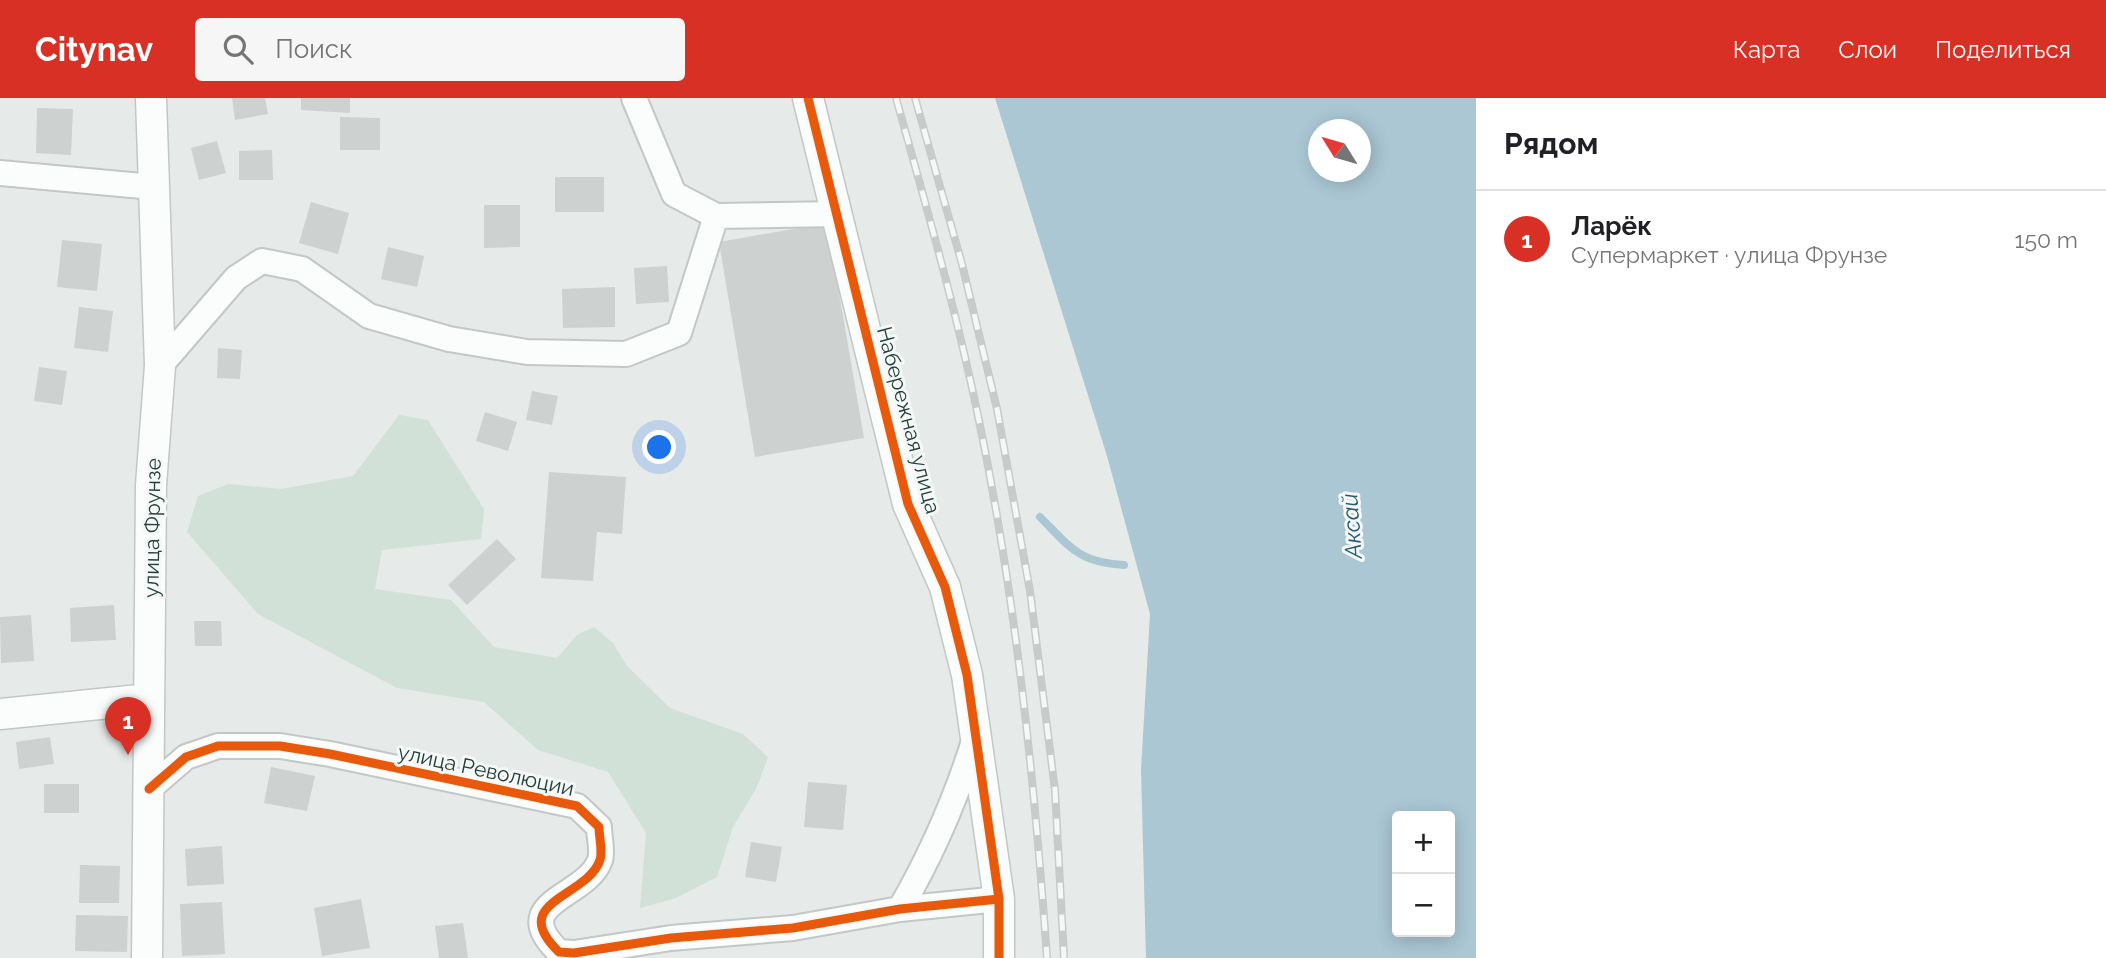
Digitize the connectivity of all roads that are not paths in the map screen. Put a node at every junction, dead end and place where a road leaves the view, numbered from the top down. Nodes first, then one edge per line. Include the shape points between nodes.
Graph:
1 (151, 98) edge
2 (634, 98) edge
3 (808, 98) edge
4 (0, 173) edge
5 (153, 187) junction
6 (839, 214) junction
7 (716, 216) junction
8 (160, 366) junction
9 (149, 699) junction
10 (0, 714) edge
11 (976, 734) junction
12 (149, 789) junction
13 (999, 899) junction
14 (900, 909) junction
15 (147, 958) edge
16 (999, 958) edge

1 - 5 street, улица Фрунзе
2 - 7 street via 674,194
3 - 6 street, Набережная улица
4 - 5 street
5 - 8 street, улица Фрунзе
6 - 7 street
6 - 11 street, Набережная улица via 908,505 945,587
7 - 8 street via 679,333 626,354 527,352 449,339 369,316 302,269 262,261 236,278
8 - 9 street, улица Фрунзе via 150,485
9 - 10 street
9 - 12 street, улица Фрунзе
11 - 13 street, Набережная улица
11 - 14 street via 956,799 928,862
12 - 14 street, улица Революции via 186,757 218,746 280,747 577,806 599,827 601,859 591,875 548,906 541,922 544,938 558,952 793,928
12 - 15 street, улица Фрунзе
13 - 14 street, улица Революции
13 - 16 street, Набережная улица

